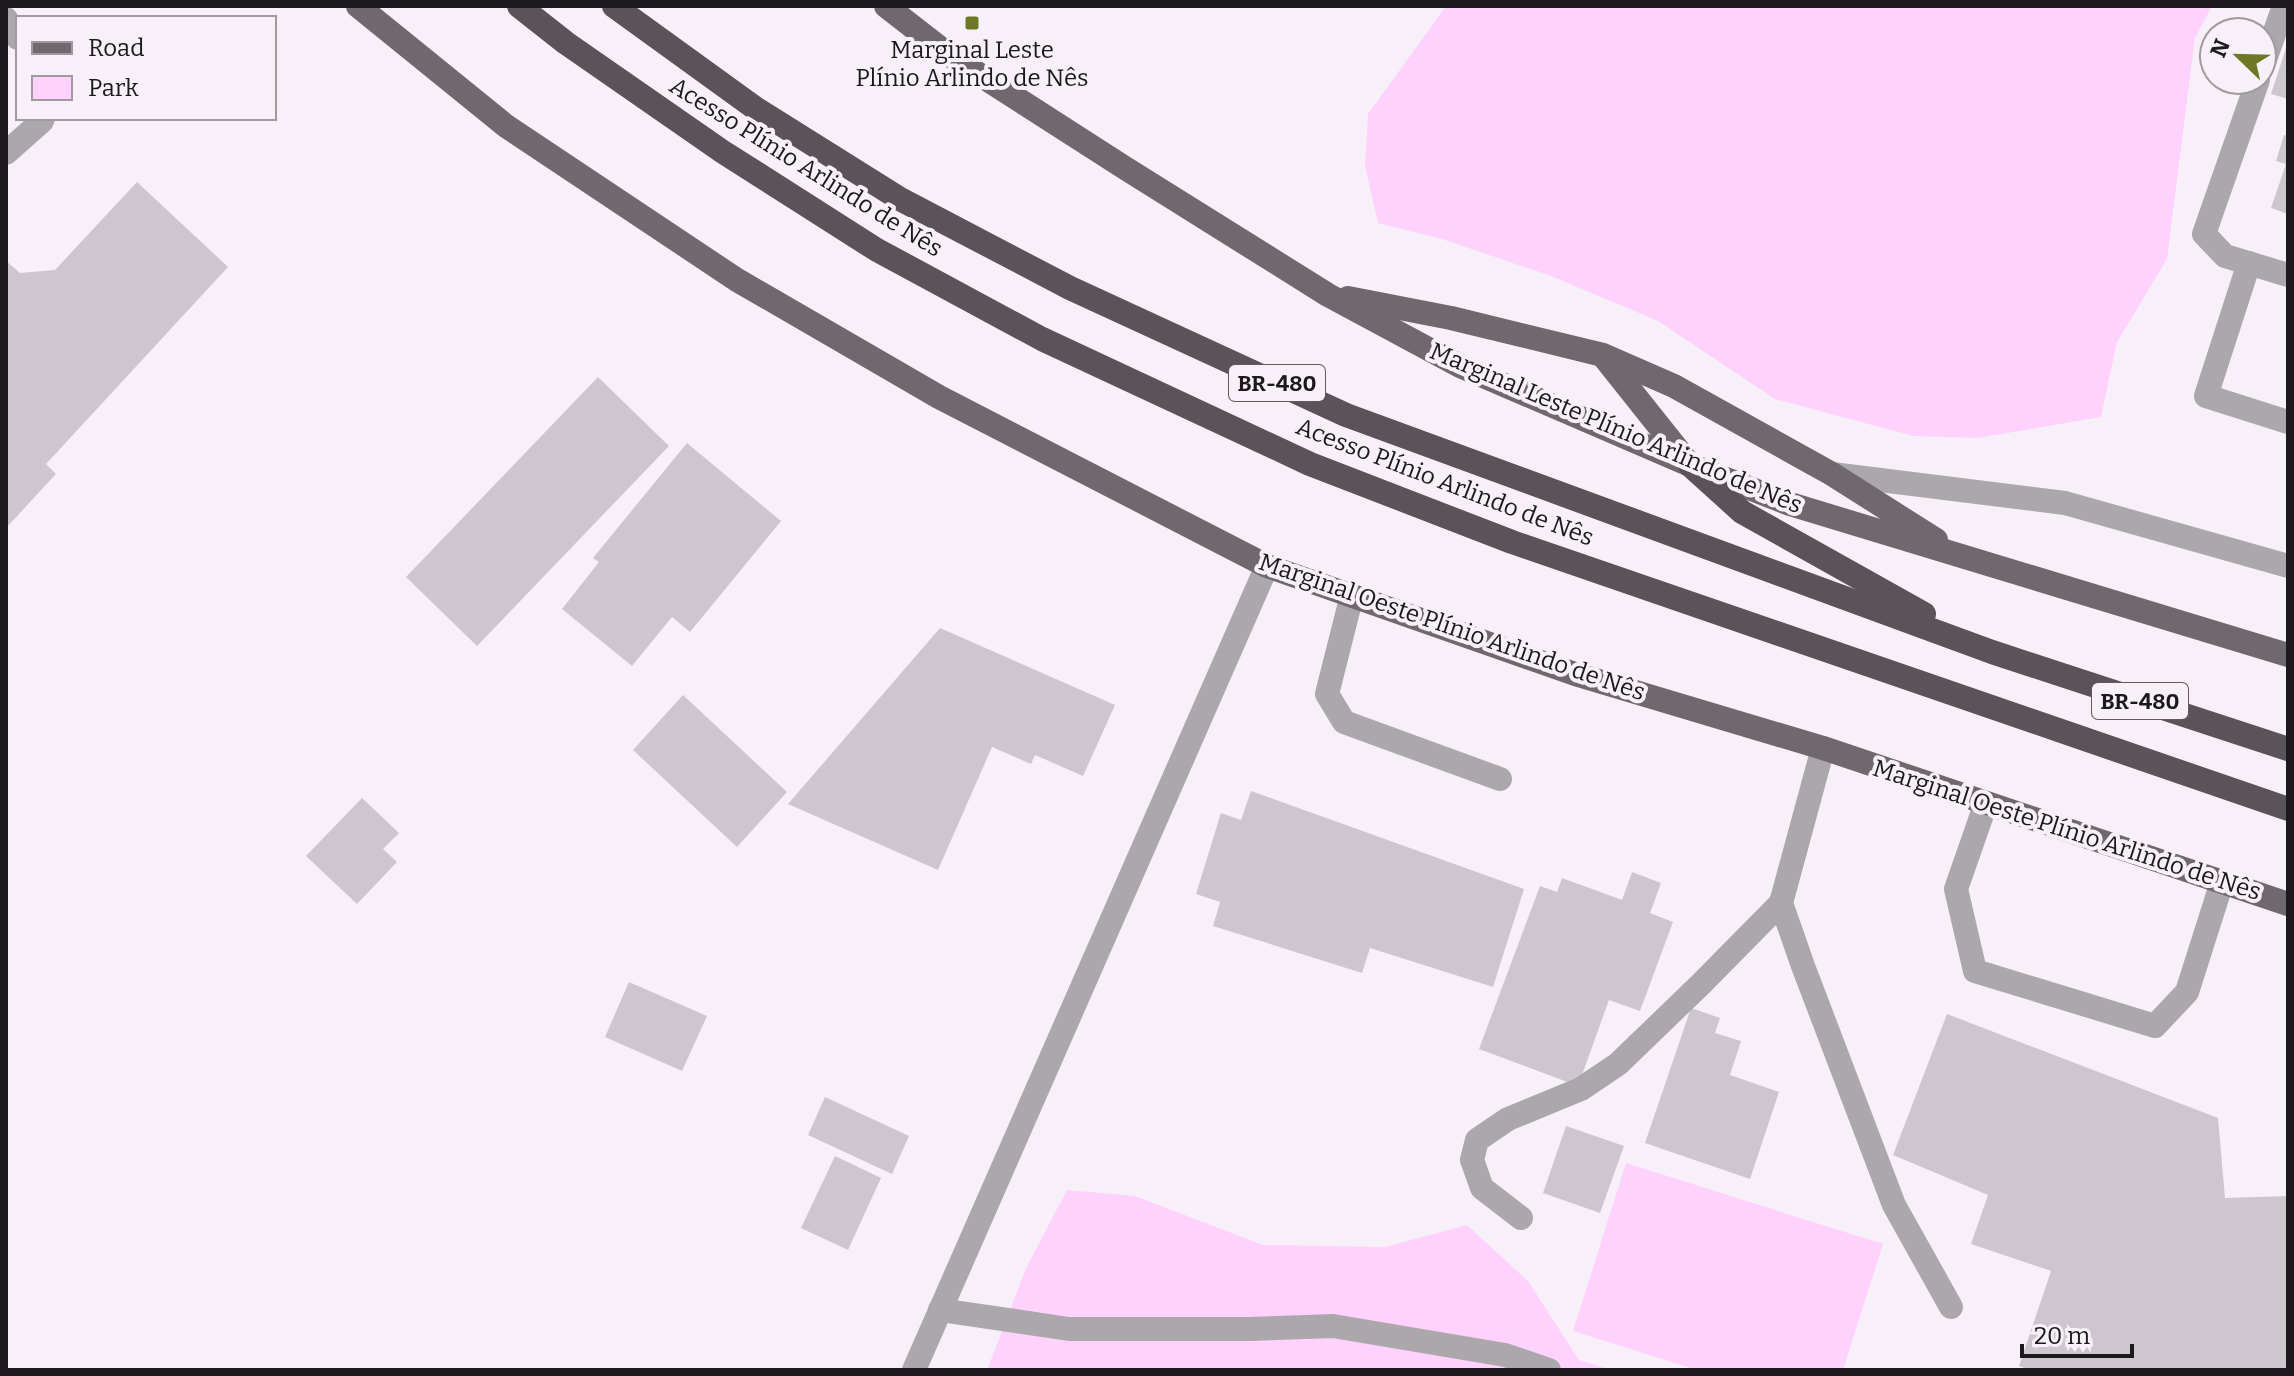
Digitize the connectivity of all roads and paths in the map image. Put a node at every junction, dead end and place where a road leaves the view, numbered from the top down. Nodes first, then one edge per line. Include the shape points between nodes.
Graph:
1 (358, 6) edge
2 (519, 6) edge
3 (614, 6) edge
4 (886, 6) edge
5 (2252, 96) edge
6 (42, 120) edge
7 (6, 153) edge
8 (2249, 263) junction
9 (2288, 275) edge
10 (1325, 293) junction
11 (1603, 355) junction
12 (2288, 422) edge
13 (1690, 465) junction
14 (1832, 474) junction
15 (1962, 556) junction
16 (1267, 566) junction
17 (2288, 566) edge
18 (1352, 595) junction
19 (1992, 652) junction
20 (2288, 655) edge
21 (1823, 748) junction
22 (2288, 749) edge
23 (1500, 779) dead end
24 (1986, 803) junction
25 (2288, 809) edge
26 (2222, 882) junction
27 (1781, 903) junction
28 (2288, 904) edge
29 (1521, 1218) dead end
30 (1951, 1307) dead end
31 (940, 1310) junction
32 (914, 1370) edge
33 (1549, 1370) edge

1 - 16 main road, Marginal Oeste Plínio Arlindo de Nês via 506,126 737,280 939,397
2 - 25 highway, Acesso Plínio Arlindo de Nês / BR-480 via 723,152 877,250 1042,339 1310,464 1512,542
3 - 19 highway, Acesso Plínio Arlindo de Nês / BR-480 via 755,108 900,199 1070,288 1346,415
4 - 10 main road, Marginal Leste Plínio Arlindo de Nês via 949,55
5 - 8 street via 2204,234 2225,256
6 - 7 street
8 - 9 street
8 - 12 street via 2206,396
10 - 11 main road, Marginal Leste Plínio Arlindo de Nês
10 - 13 main road, Marginal Leste Plínio Arlindo de Nês via 1460,366
11 - 13 main road
11 - 14 main road, Marginal Leste Plínio Arlindo de Nês via 1674,386
13 - 15 main road, Marginal Leste Plínio Arlindo de Nês via 1790,504
13 - 19 highway via 1742,512
14 - 15 main road, Marginal Leste Plínio Arlindo de Nês
14 - 17 street via 2065,503
15 - 20 main road, Marginal Leste Plínio Arlindo de Nês
16 - 18 main road, Marginal Oeste Plínio Arlindo de Nês
16 - 31 street
18 - 21 main road, Marginal Oeste Plínio Arlindo de Nês via 1575,674
18 - 23 street via 1327,694 1344,722
19 - 22 highway, Acesso Plínio Arlindo de Nês / BR-480
21 - 24 main road, Marginal Oeste Plínio Arlindo de Nês
21 - 27 street
24 - 26 main road, Marginal Oeste Plínio Arlindo de Nês
24 - 26 street via 1956,889 1975,971 2155,1026 2187,992
26 - 28 main road, Marginal Oeste Plínio Arlindo de Nês
27 - 29 street via 1618,1064 1581,1089 1508,1119 1477,1140 1472,1160 1482,1188
27 - 30 street via 1894,1205
31 - 32 street
31 - 33 street via 1069,1329 1333,1326 1505,1355

